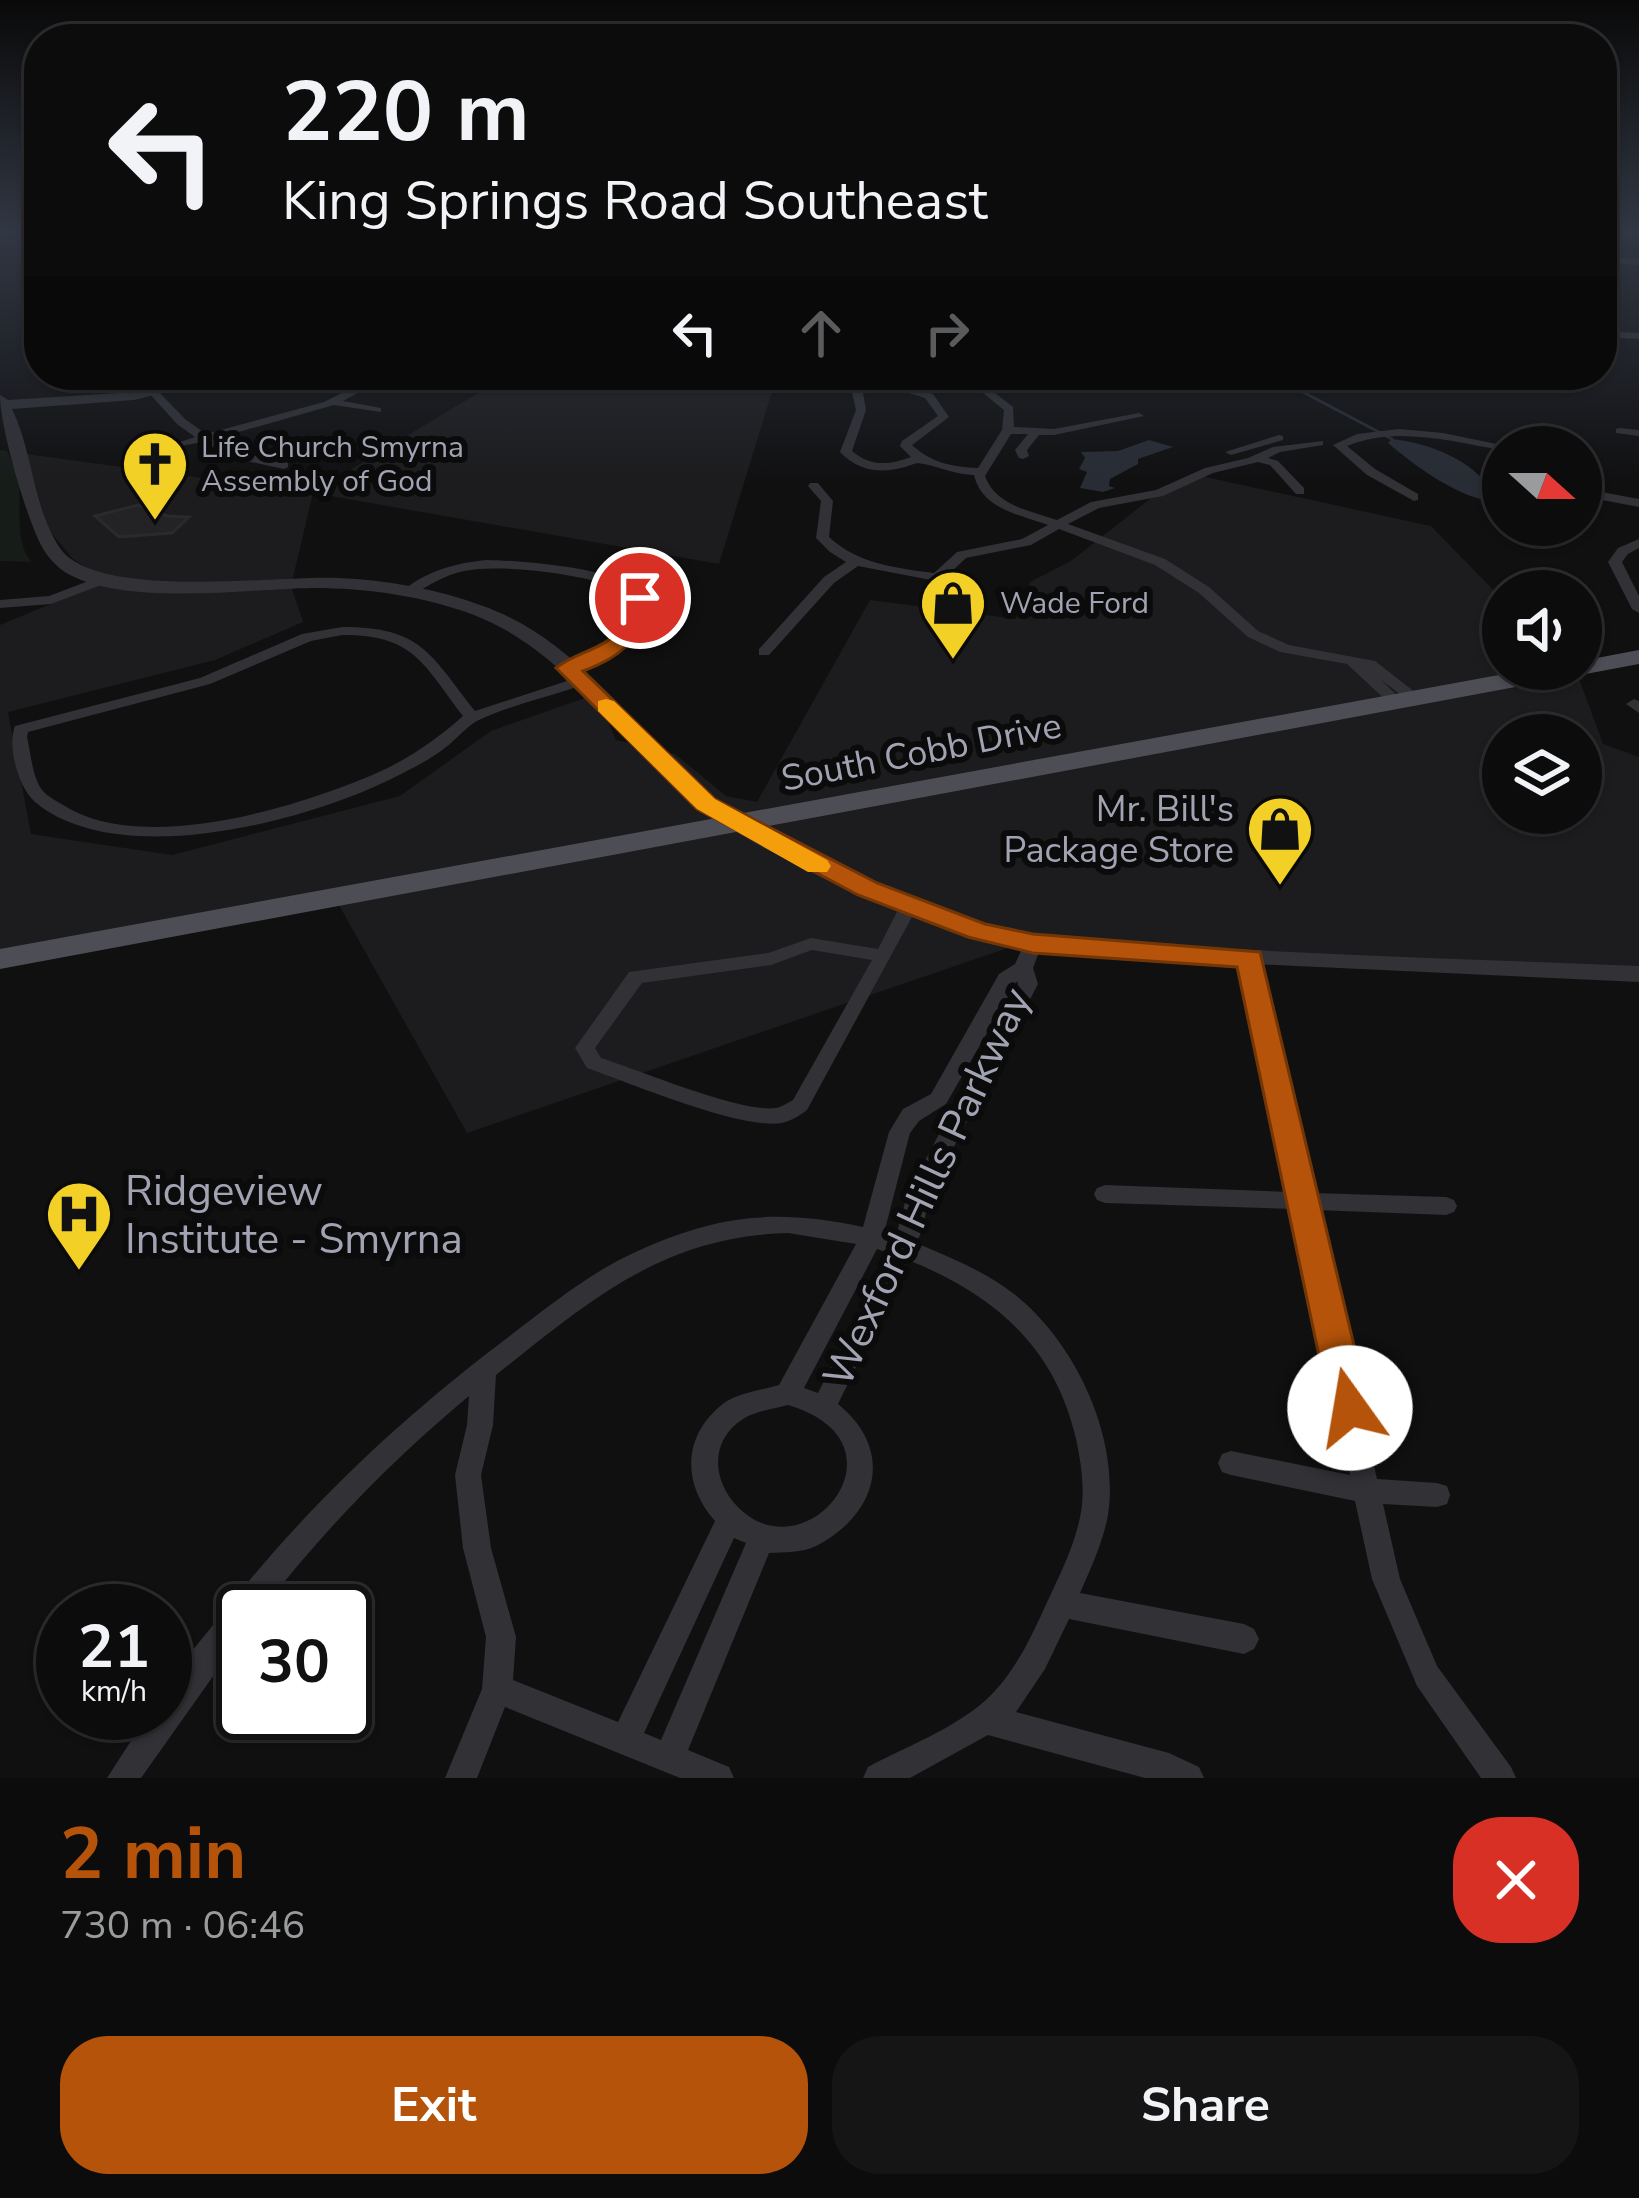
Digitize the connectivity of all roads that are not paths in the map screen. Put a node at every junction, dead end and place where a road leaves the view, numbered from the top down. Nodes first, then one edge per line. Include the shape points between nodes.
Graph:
1 (166, 390) edge
2 (356, 390) edge
3 (859, 390) edge
4 (910, 390) edge
5 (987, 390) edge
6 (154, 393) junction
7 (2, 402) edge
8 (333, 402) junction
9 (377, 410) dead end
10 (1138, 416) dead end
11 (1009, 428) junction
12 (1037, 430) junction
13 (1621, 431) dead end
14 (1639, 434) edge
15 (204, 438) junction
16 (1319, 443) junction
17 (184, 444) dead end
18 (1482, 444) edge
19 (1231, 452) dead end
20 (1023, 456) dead end
21 (919, 458) junction
22 (1259, 459) junction
23 (284, 465) dead end
24 (980, 472) junction
25 (814, 486) dead end
26 (1371, 486) dead end
27 (1300, 491) dead end
28 (1602, 496) edge
29 (1414, 497) dead end
30 (1639, 503) edge
31 (1056, 526) junction
32 (1639, 543) edge
33 (857, 560) junction
34 (938, 577) junction
35 (99, 580) junction
36 (962, 582) dead end
37 (408, 592) junction
38 (0, 604) edge
39 (1639, 609) edge
40 (764, 652) dead end
41 (1639, 657) edge
42 (1602, 664) edge
43 (1354, 666) junction
44 (570, 671) junction
45 (1482, 686) edge
46 (1406, 700) junction
47 (1341, 710) junction
48 (472, 717) junction
49 (739, 825) junction
50 (909, 906) junction
51 (1033, 944) junction
52 (889, 947) junction
53 (1250, 958) junction
54 (0, 959) edge
55 (1639, 974) edge
56 (980, 1051) junction
57 (1105, 1194) dead end
58 (1303, 1201) junction
59 (1446, 1206) dead end
60 (871, 1238) junction
61 (903, 1248) junction
62 (484, 1372) junction
63 (788, 1394) junction
64 (825, 1405) junction
65 (1231, 1463) dead end
66 (1369, 1491) junction
67 (1436, 1496) dead end
68 (728, 1522) junction
69 (762, 1538) junction
70 (1061, 1603) junction
71 (1244, 1639) dead end
72 (497, 1689) junction
73 (984, 1719) junction
74 (626, 1740) junction
75 (669, 1758) junction
76 (123, 1778) edge
77 (461, 1778) edge
78 (718, 1778) edge
79 (879, 1778) edge
80 (1188, 1778) edge
81 (1500, 1778) edge

1 - 6 street
2 - 8 street
3 - 21 street via 850,460 882,468
4 - 21 street via 935,401 944,417 906,446
5 - 11 street via 1005,403
6 - 7 street
6 - 15 street
7 - 35 street via 48,543 68,568
8 - 9 street
8 - 15 street
10 - 12 street
11 - 12 street
11 - 24 street
12 - 20 street
13 - 14 street
15 - 17 street
15 - 23 street via 233,458
16 - 19 street via 1293,435
16 - 22 street
16 - 26 street
18 - 29 street via 1404,434 1341,443
21 - 24 street
22 - 27 street
22 - 31 street via 1160,493 1095,505
24 - 31 street via 985,491 1001,504
25 - 33 street via 828,505 821,538
28 - 30 street
31 - 34 street via 1026,542 962,555
31 - 43 street via 1171,568 1267,641
32 - 39 street via 1615,562
33 - 34 street
33 - 40 street
34 - 36 street
35 - 37 street via 315,582
35 - 38 street via 64,596
37 - 44 street via 498,618
37 - 44 street via 479,562 636,591 640,606 626,637
41 - 42 main road, South Cobb Drive
43 - 46 street
43 - 47 street via 1364,692
44 - 48 street
44 - 49 street via 706,804
45 - 46 main road, South Cobb Drive
46 - 47 main road, South Cobb Drive
47 - 49 main road, South Cobb Drive
48 - 48 street via 420,760 368,784 153,836 102,830 49,806 32,787 19,737 25,727 205,681 307,638 356,630 406,637
49 - 50 street
49 - 54 main road, South Cobb Drive
50 - 51 street
50 - 52 street
51 - 53 street
51 - 56 street, Wexford Hills Parkway via 1023,968 1028,985
52 - 52 street via 811,944 771,959 649,972 636,977 587,1056 716,1101 787,1114 800,1105
53 - 55 street
53 - 58 street
56 - 60 street, Wexford Hills Parkway via 900,1132
56 - 61 street, Wexford Hills Parkway
57 - 58 street
58 - 59 street
58 - 66 street
60 - 61 street
60 - 62 street via 826,1226 752,1226 676,1247 594,1285
60 - 63 street, Wexford Hills Parkway
61 - 64 street, Wexford Hills Parkway
61 - 70 street via 978,1284 1028,1322 1071,1384 1094,1453 1096,1503
62 - 72 street via 468,1475 501,1637
62 - 76 street via 396,1444 312,1529 198,1666
63 - 64 street, Wexford Hills Parkway
63 - 68 street, Wexford Hills Parkway via 736,1408 704,1450 710,1501
64 - 69 street, Wexford Hills Parkway via 847,1424 859,1450 860,1478 848,1506 825,1527
65 - 66 street
66 - 67 street
66 - 81 street via 1386,1580 1427,1676
68 - 69 street
68 - 74 street
69 - 75 street
70 - 71 street
70 - 73 street via 1041,1648
72 - 74 street
72 - 77 street
73 - 79 street
73 - 80 street
74 - 75 street
75 - 78 street

